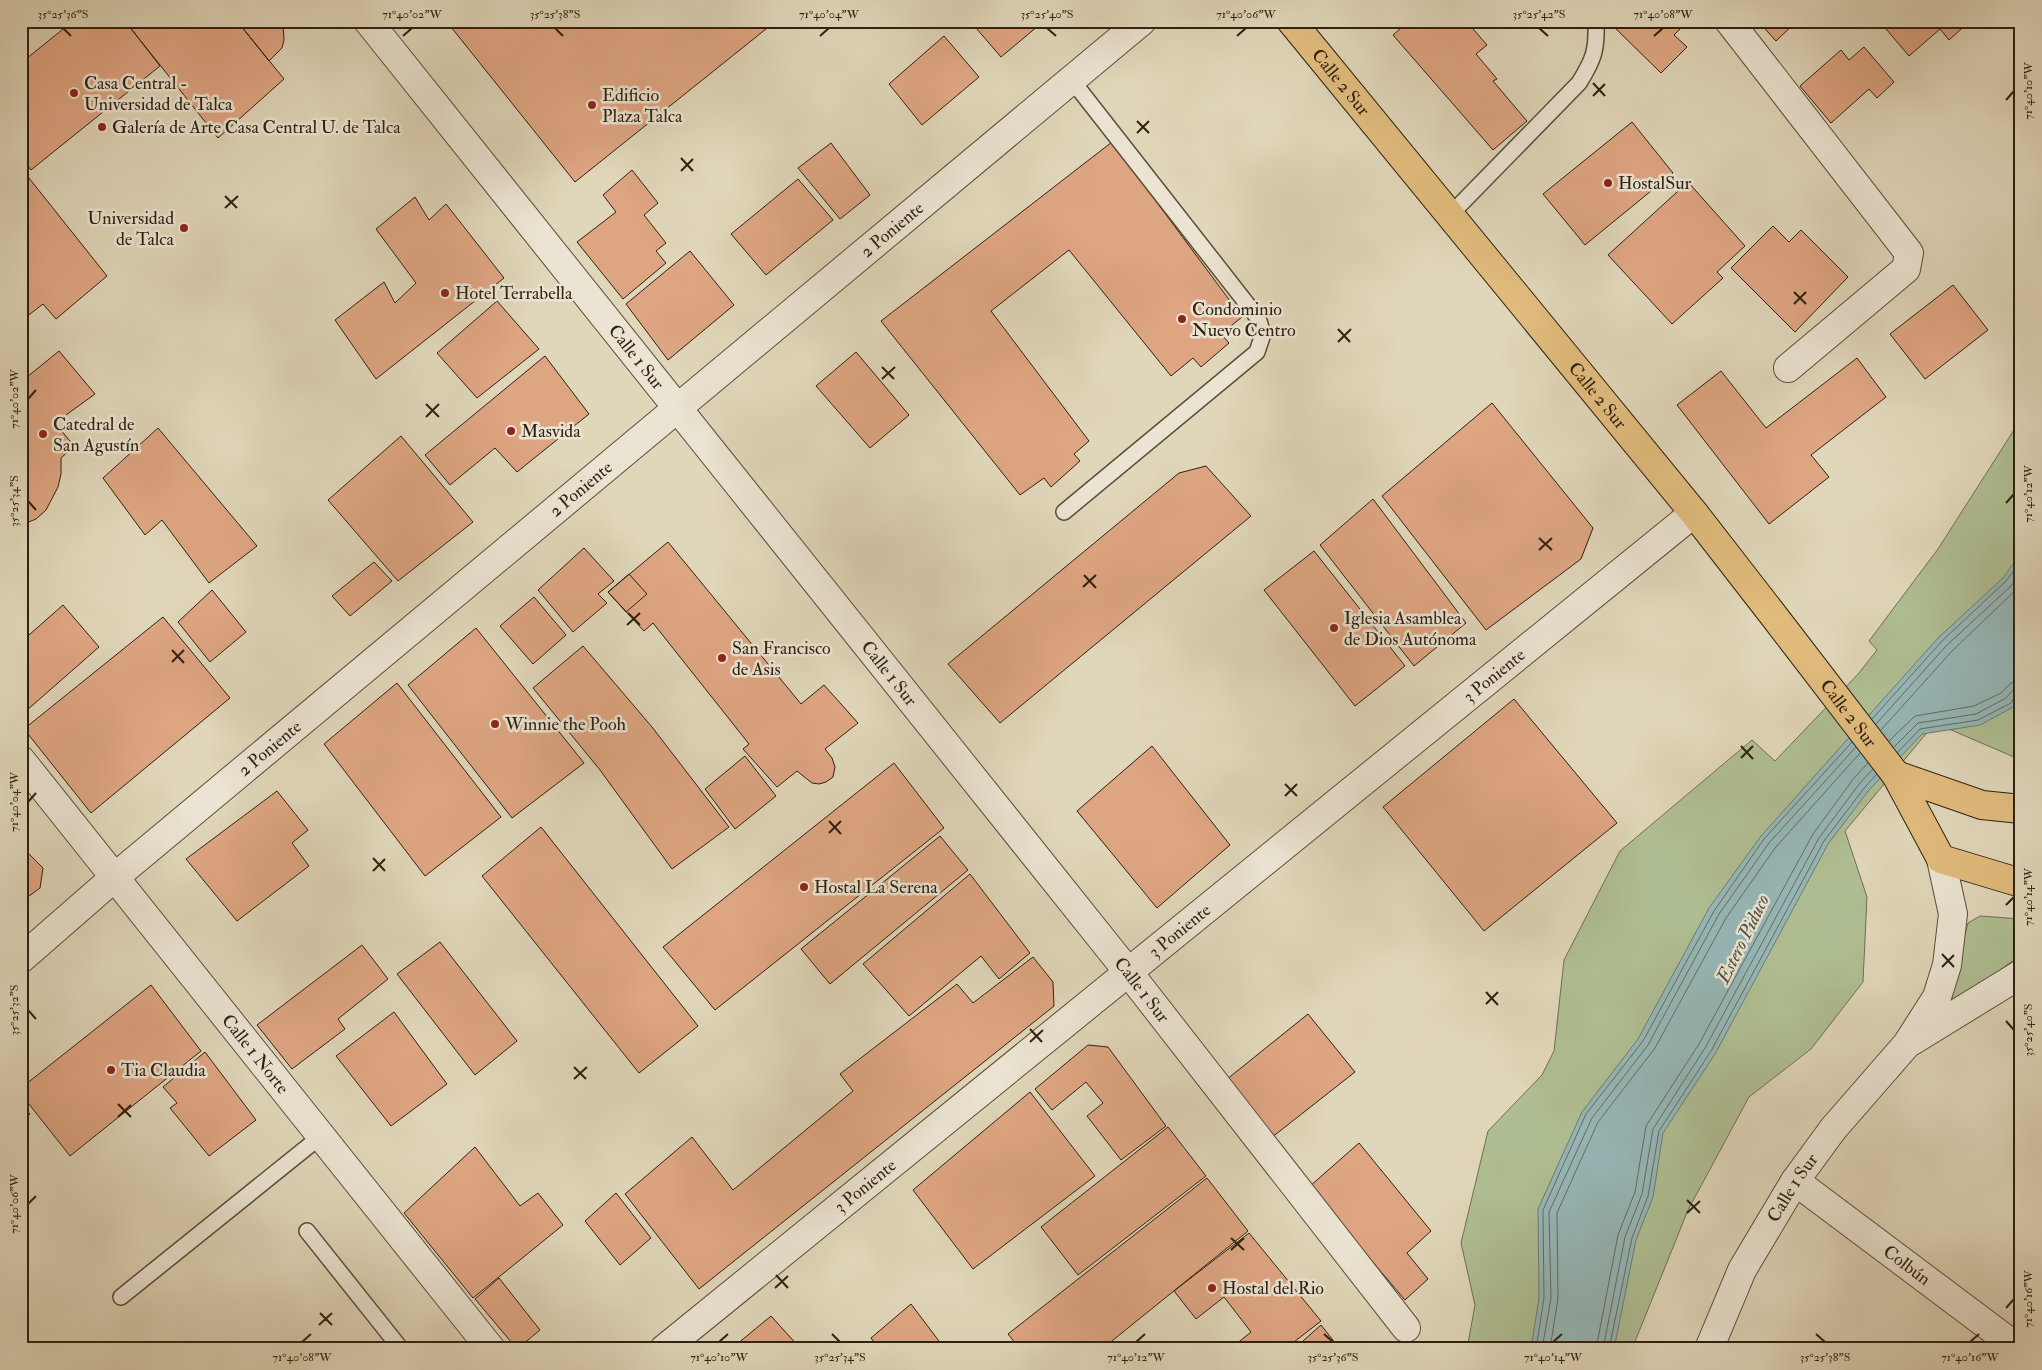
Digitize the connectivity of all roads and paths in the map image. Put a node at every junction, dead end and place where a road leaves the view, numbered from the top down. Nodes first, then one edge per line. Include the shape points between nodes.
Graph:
1 (368, 21) edge
2 (1142, 21) edge
3 (1291, 21) edge
4 (1596, 21) edge
5 (1729, 21) edge
6 (1071, 79) junction
7 (1450, 215) junction
8 (1788, 368) dead end
9 (677, 408) junction
10 (1064, 512) dead end
11 (1694, 513) junction
12 (25, 772) edge
13 (1896, 775) junction
14 (2021, 809) edge
15 (1941, 859) junction
16 (115, 878) junction
17 (2021, 883) edge
18 (21, 958) edge
19 (1128, 973) junction
20 (2021, 974) edge
21 (1907, 1044) junction
22 (322, 1136) junction
23 (1795, 1181) junction
24 (307, 1231) dead end
25 (121, 1297) dead end
26 (1406, 1328) dead end
27 (401, 1349) edge
28 (492, 1349) edge
29 (664, 1349) edge
30 (1709, 1349) edge
31 (2019, 1349) edge

1 - 9 street, Calle 1 Sur
2 - 6 street, 2 Poniente
3 - 7 main road, Calle 2 Sur
4 - 7 lane via 1593,61 1579,83
5 - 8 street via 1909,253 1906,269
6 - 9 street, 2 Poniente
6 - 10 lane via 1258,318 1263,334 1257,352
7 - 11 main road, Calle 2 Sur
9 - 16 street, 2 Poniente
9 - 19 street, Calle 1 Sur
11 - 13 main road, Calle 2 Sur
11 - 19 street, 3 Poniente
12 - 16 street, Calle 1 Norte
13 - 14 main road via 1982,805
13 - 15 main road, Calle 2 Sur
15 - 17 main road
15 - 21 street, Calle 1 Sur via 1953,914 1947,965 1937,997
16 - 18 street, 2 Poniente
16 - 22 street, Calle 1 Norte
19 - 26 street, Calle 1 Sur
19 - 29 street, 3 Poniente
20 - 21 street, Calle 1 Sur
21 - 23 street, Calle 1 Sur via 1834,1129
22 - 25 lane
22 - 28 street, Calle 1 Norte
23 - 30 street, Calle 1 Sur via 1742,1270
23 - 31 street, Colbún
24 - 27 lane

